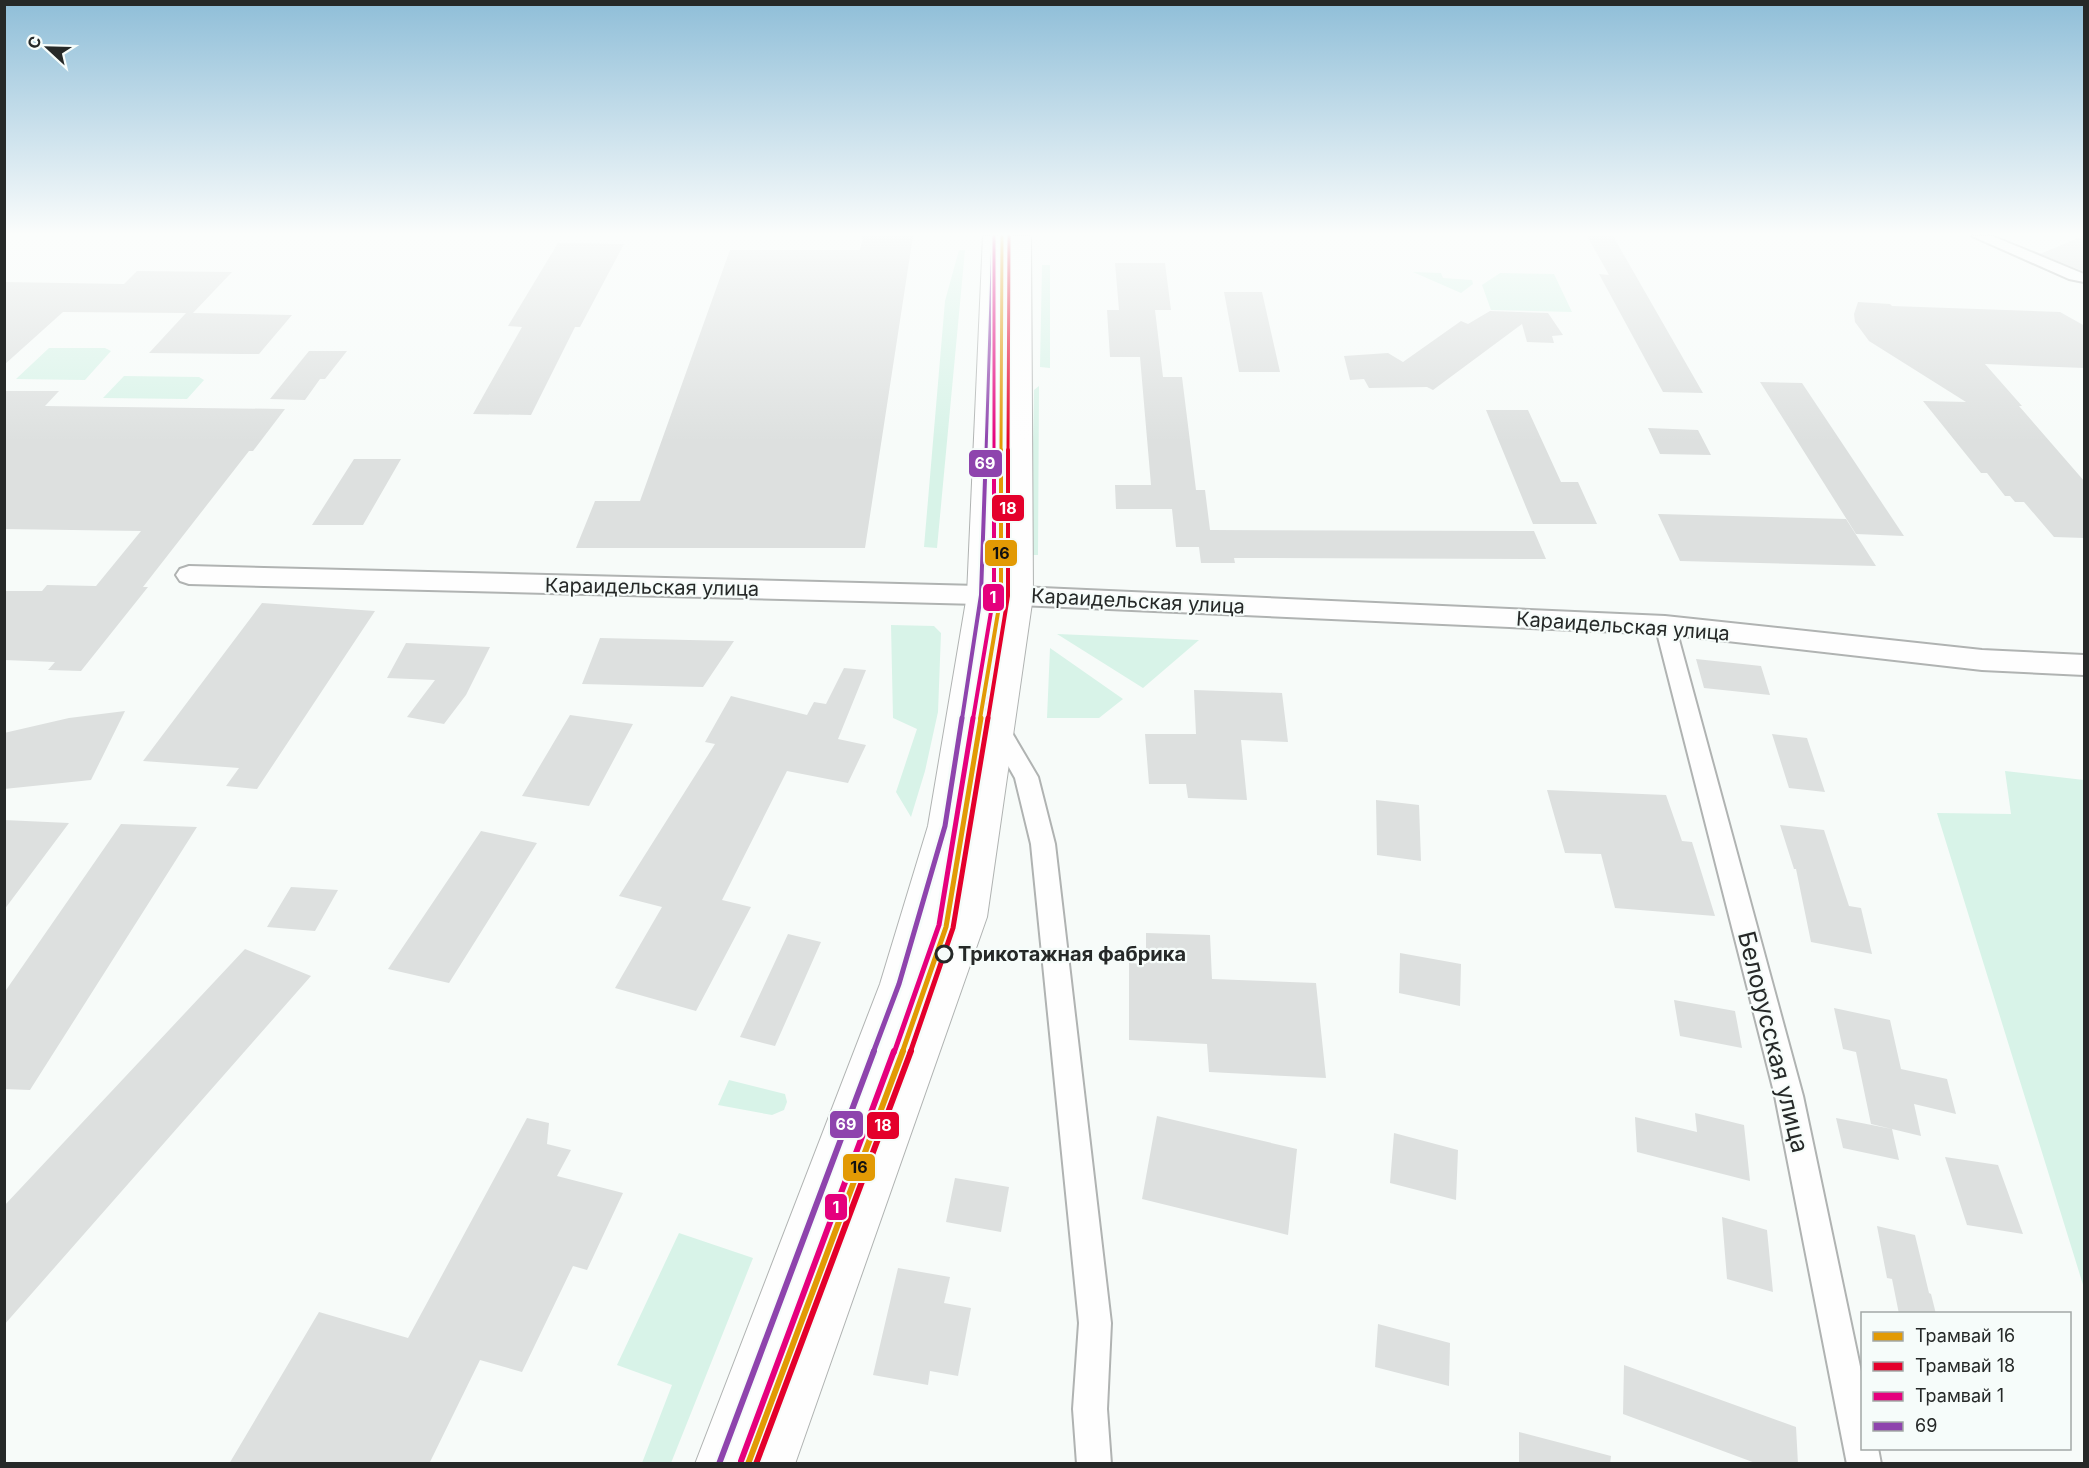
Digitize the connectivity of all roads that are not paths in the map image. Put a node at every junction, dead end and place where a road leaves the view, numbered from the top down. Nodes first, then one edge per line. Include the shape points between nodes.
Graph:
1 (992, 305) edge
2 (1021, 305) edge
3 (189, 575) dead end
4 (981, 595) junction
5 (1019, 596) junction
6 (1665, 625) junction
7 (2085, 665) edge
8 (961, 720) junction
9 (997, 727) junction
10 (1861, 1449) edge
11 (718, 1464) edge
12 (771, 1464) edge
13 (1094, 1464) edge

1 - 4 main road
2 - 5 main road
3 - 4 street, Караидельская улица
4 - 5 street, Караидельская улица
4 - 8 main road
5 - 6 street, Караидельская улица
5 - 9 main road
6 - 7 street, Караидельская улица via 1982,660
6 - 10 street, Белорусская улица via 1789,1096
8 - 9 street
8 - 11 main road via 945,825 899,984
9 - 12 main road via 969,917
9 - 13 street via 1026,777 1043,844 1095,1323 1090,1409

